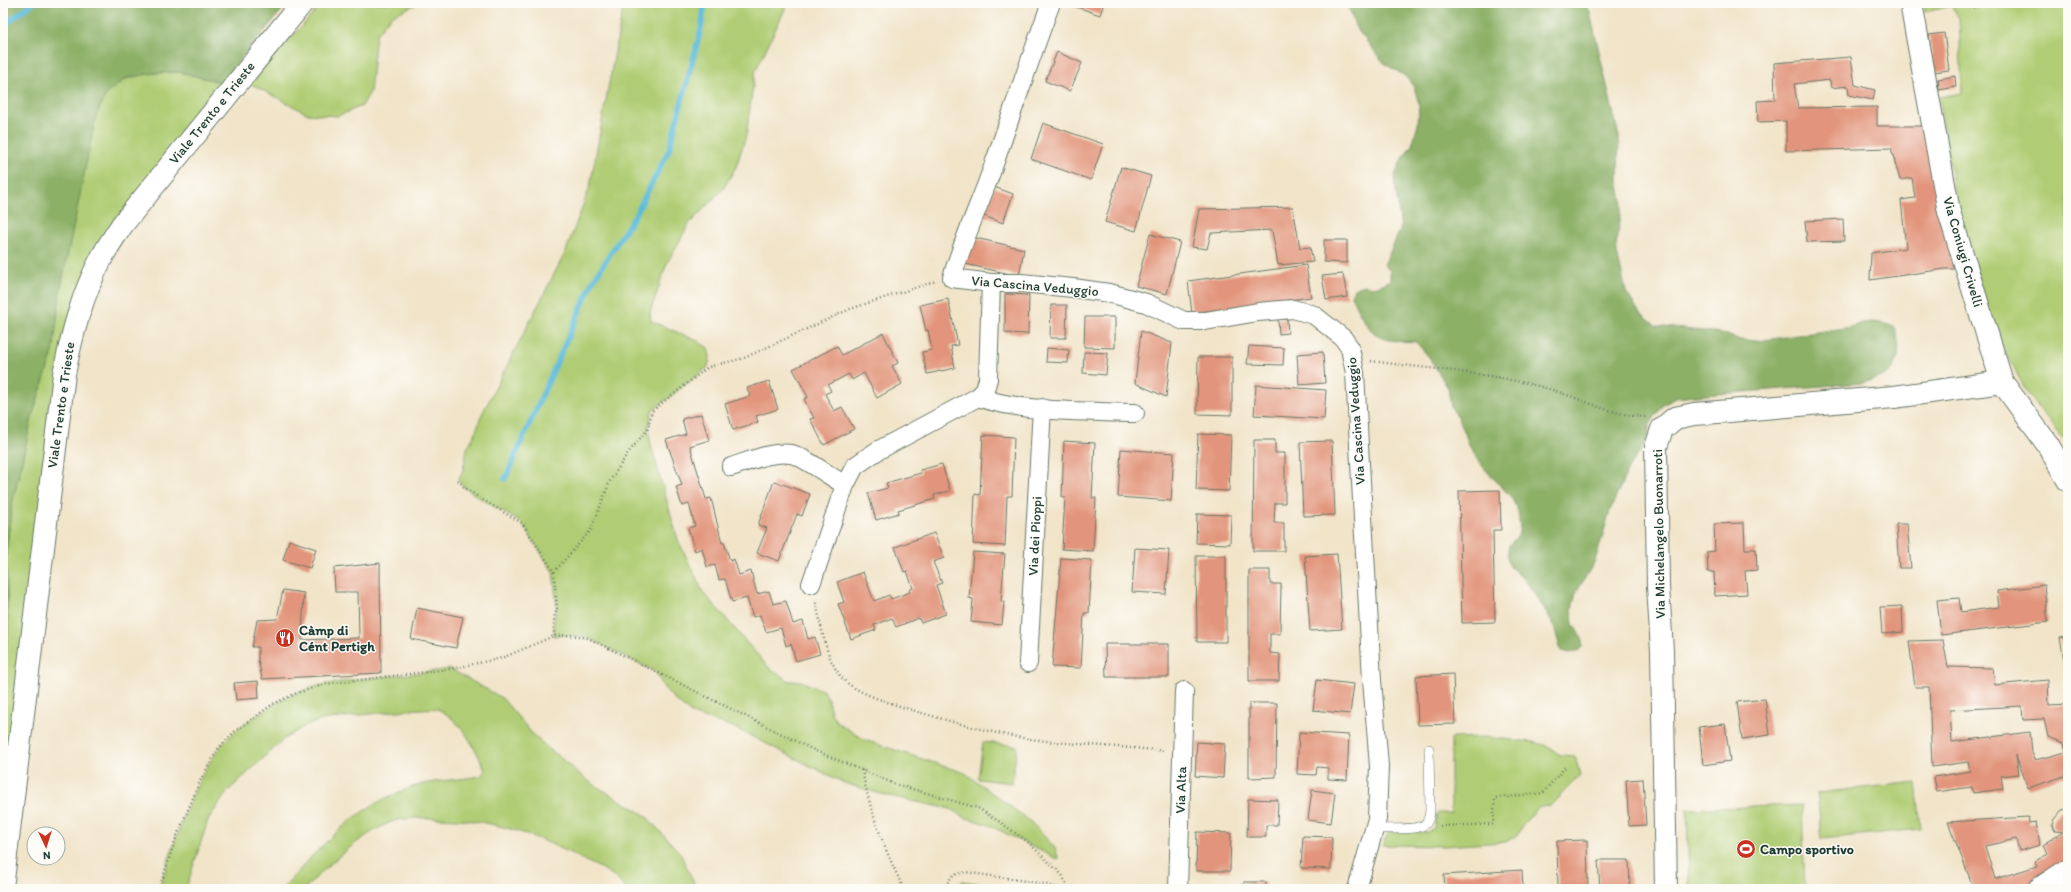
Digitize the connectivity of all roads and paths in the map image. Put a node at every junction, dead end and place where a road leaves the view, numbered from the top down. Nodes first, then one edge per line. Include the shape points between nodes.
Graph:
1 (302, 3) edge
2 (1052, 3) edge
3 (1911, 3) edge
4 (1963, 3) edge
5 (1982, 3) edge
6 (2064, 3) edge
7 (2068, 14) edge
8 (952, 278) junction
9 (991, 283) junction
10 (1353, 359) junction
11 (2002, 382) junction
12 (978, 397) junction
13 (1042, 408) junction
14 (1135, 413) dead end
15 (1676, 418) junction
16 (731, 467) dead end
17 (458, 480) dead end
18 (2068, 480) edge
19 (844, 485) junction
20 (554, 572) junction
21 (811, 584) joint
22 (554, 636) junction
23 (1028, 664) dead end
24 (1184, 691) dead end
25 (1429, 749) dead end
26 (1182, 752) junction
27 (1566, 766) dead end
28 (862, 770) junction
29 (1375, 828) junction
30 (1439, 829) dead end
31 (2068, 870) edge
32 (3, 880) edge
33 (159, 889) edge
34 (904, 889) edge
35 (943, 889) edge
36 (1062, 889) edge
37 (1069, 889) edge
38 (1178, 889) edge
39 (1357, 889) edge
40 (1666, 889) edge
41 (2038, 889) edge

1 - 32 street, Viale Trento e Trieste via 122,225 101,259 84,297 73,331 64,374
2 - 8 street, Via Cascina Veduggio via 994,165 958,255
3 - 11 street, Via Coniugi Crivelli via 1950,212
4 - 5 path via 1972,8 1981,6
6 - 7 path
8 - 9 street, Via Cascina Veduggio
8 - 20 path via 901,291 850,309 744,358 708,367 652,411 648,429 610,481 591,530
9 - 10 street, Via Cascina Veduggio via 1020,283 1109,293 1146,303 1184,321 1205,321 1293,309 1314,315 1334,330 1350,348
9 - 12 street via 988,378 985,390
10 - 15 path via 1488,376 1543,387 1636,417
10 - 29 street, Via Cascina Veduggio via 1379,766
11 - 15 street, Via Michelangelo Buonarroti via 1894,397 1694,414
11 - 18 street, Via Coniugi Crivelli via 2048,445
12 - 13 street via 996,403
12 - 19 street via 877,451 855,466
13 - 14 street
13 - 23 street, Via dei Pioppi
15 - 40 street, Via Michelangelo Buonarroti via 1662,429 1656,447
16 - 19 street via 770,455 792,454
17 - 20 path via 478,497 522,523
19 - 21 street
20 - 22 path via 557,608
21 - 26 path via 829,656 844,680 862,691 887,702 952,722 1022,737
22 - 28 path via 570,634 588,638 816,751
22 - 33 path via 502,658 450,669 326,684 297,693 274,704 234,732 218,749 201,779 176,838
24 - 26 street, Via Alta
25 - 29 lane via 1428,820 1415,828
26 - 38 street, Via Alta
27 - 30 path via 1543,793 1495,798 1492,824 1440,826
28 - 34 path via 866,794
28 - 37 path via 895,784 978,808 1029,843 1062,875
29 - 39 street, Via Cascina Veduggio
31 - 41 street
35 - 36 path via 953,875 965,872

